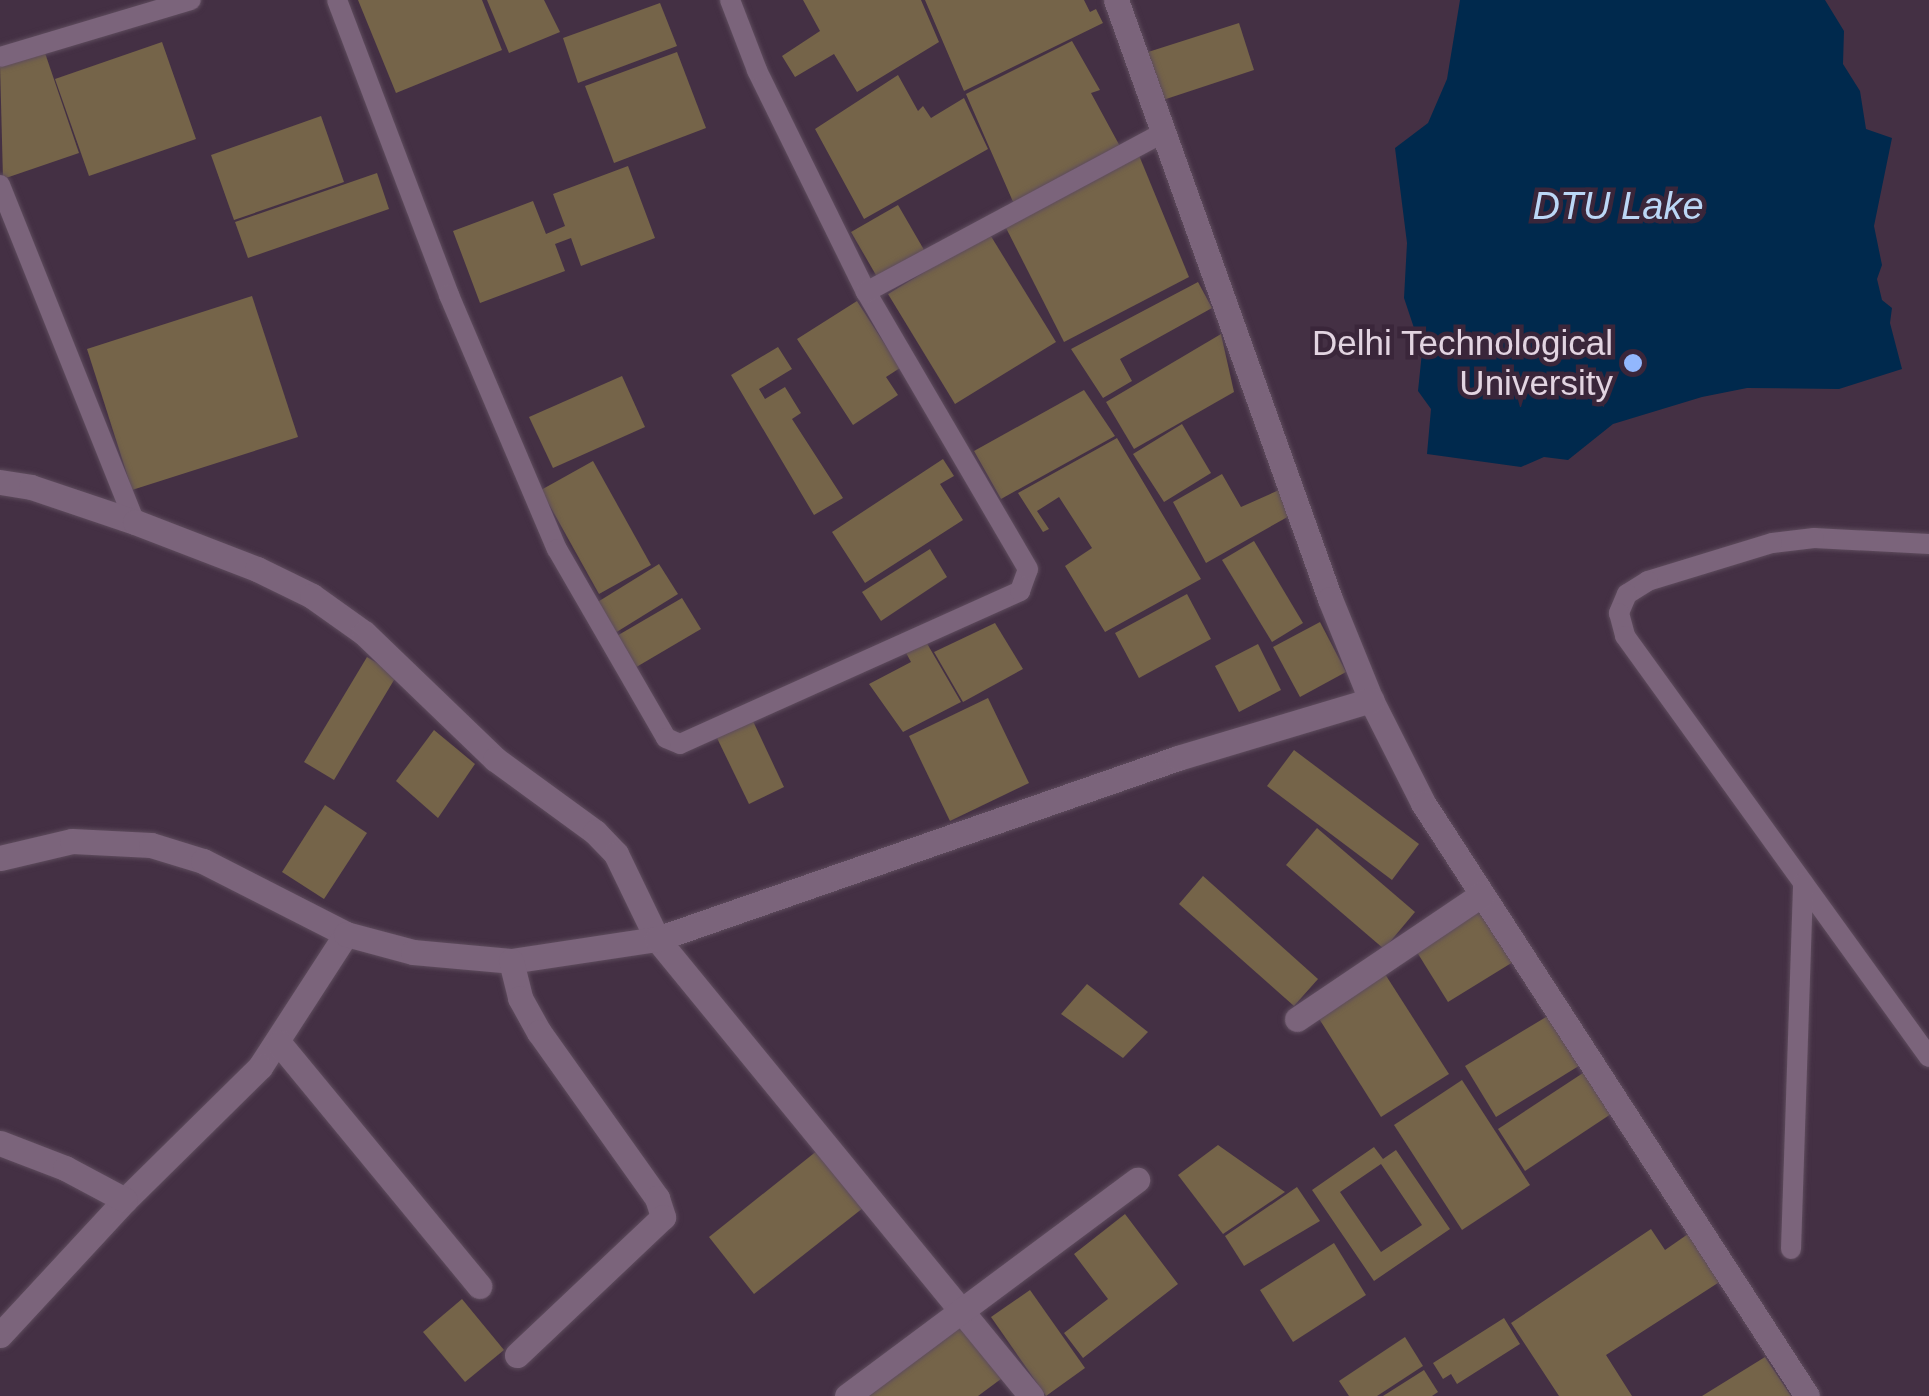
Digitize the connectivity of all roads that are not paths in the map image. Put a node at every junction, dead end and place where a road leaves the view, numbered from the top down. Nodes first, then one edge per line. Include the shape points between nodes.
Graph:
1 (191, 0) edge
2 (338, 0) edge
3 (730, 0) edge
4 (1116, 0) edge
5 (0, 57) edge
6 (1162, 133) junction
7 (0, 185) edge
8 (866, 292) junction
9 (0, 482) edge
10 (135, 522) junction
11 (1929, 544) edge
12 (1371, 700) junction
13 (0, 858) edge
14 (1803, 882) junction
15 (1482, 894) junction
16 (346, 934) junction
17 (657, 939) junction
18 (511, 961) junction
19 (1297, 1019) dead end
20 (279, 1043) junction
21 (1929, 1057) edge
22 (0, 1143) edge
23 (1137, 1180) dead end
24 (125, 1200) junction
25 (1790, 1249) dead end
26 (479, 1286) dead end
27 (960, 1308) junction
28 (0, 1334) edge
29 (517, 1355) dead end
30 (847, 1396) edge
31 (1031, 1396) edge
32 (1807, 1396) edge

1 - 5 lane
2 - 8 lane via 449,295 556,549 608,646 673,743 1020,591 1026,581 1022,557
3 - 8 lane via 757,70
4 - 6 street
6 - 8 lane
6 - 12 street
7 - 10 lane
9 - 10 street
10 - 17 street via 257,569 312,596 364,633 454,725 595,832 616,854
11 - 14 lane via 1814,538 1772,543 1648,581 1626,594 1619,613 1625,636
12 - 15 street via 1422,803
12 - 17 street via 1178,758
13 - 16 street via 72,841 151,846 203,861
14 - 21 lane
14 - 25 lane
15 - 19 street
15 - 32 street
16 - 18 street via 413,952
16 - 20 street
17 - 18 street
17 - 27 street
18 - 29 street via 538,1032 657,1198 663,1218
20 - 24 street
20 - 26 street
22 - 24 street
23 - 27 street
24 - 28 street
27 - 30 street
27 - 31 street

